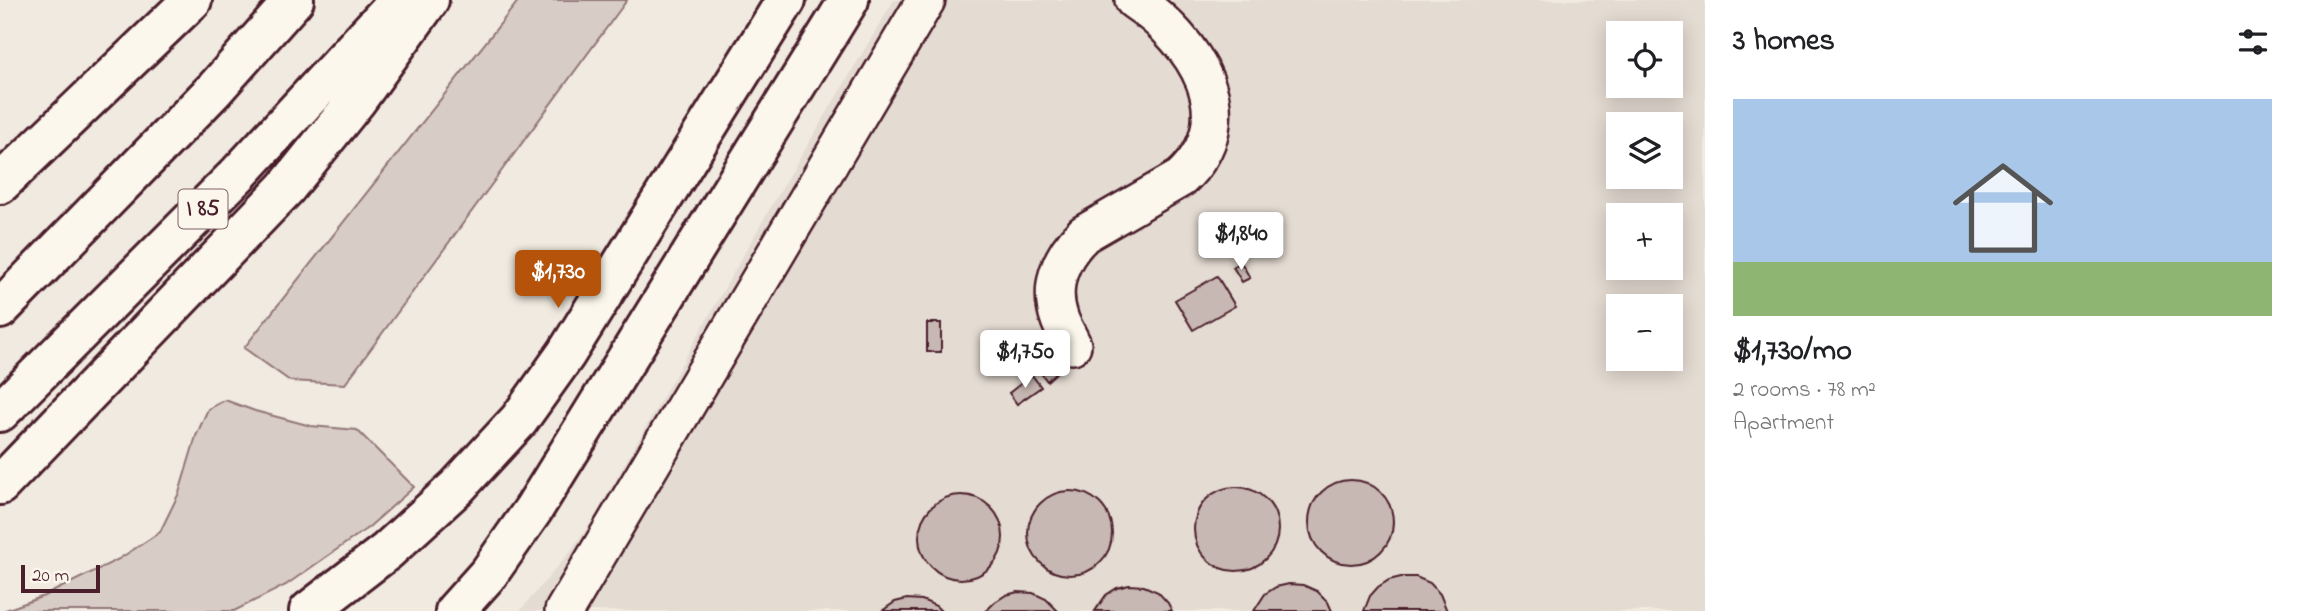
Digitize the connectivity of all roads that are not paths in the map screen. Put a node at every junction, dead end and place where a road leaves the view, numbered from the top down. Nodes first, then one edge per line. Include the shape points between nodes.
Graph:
1 (191, 0) edge
2 (294, 0) edge
3 (399, 0) edge
4 (429, 0) edge
5 (786, 0) edge
6 (849, 0) edge
7 (926, 0) edge
8 (1134, 0) edge
9 (0, 184) edge
10 (0, 309) edge
11 (1072, 345) dead end
12 (0, 412) edge
13 (0, 485) edge
14 (309, 611) edge
15 (455, 611) edge
16 (564, 611) edge

1 - 9 main road
2 - 10 main road via 214,90
3 - 12 main road, I 85 via 239,173
4 - 13 main road via 286,188
5 - 14 main road via 566,354 519,420 387,551
6 - 15 main road via 533,510 489,573
7 - 16 lane
8 - 11 lane via 1176,35 1196,63 1209,91 1209,133 1204,152 1181,178 1084,234 1072,246 1055,281 1059,319

